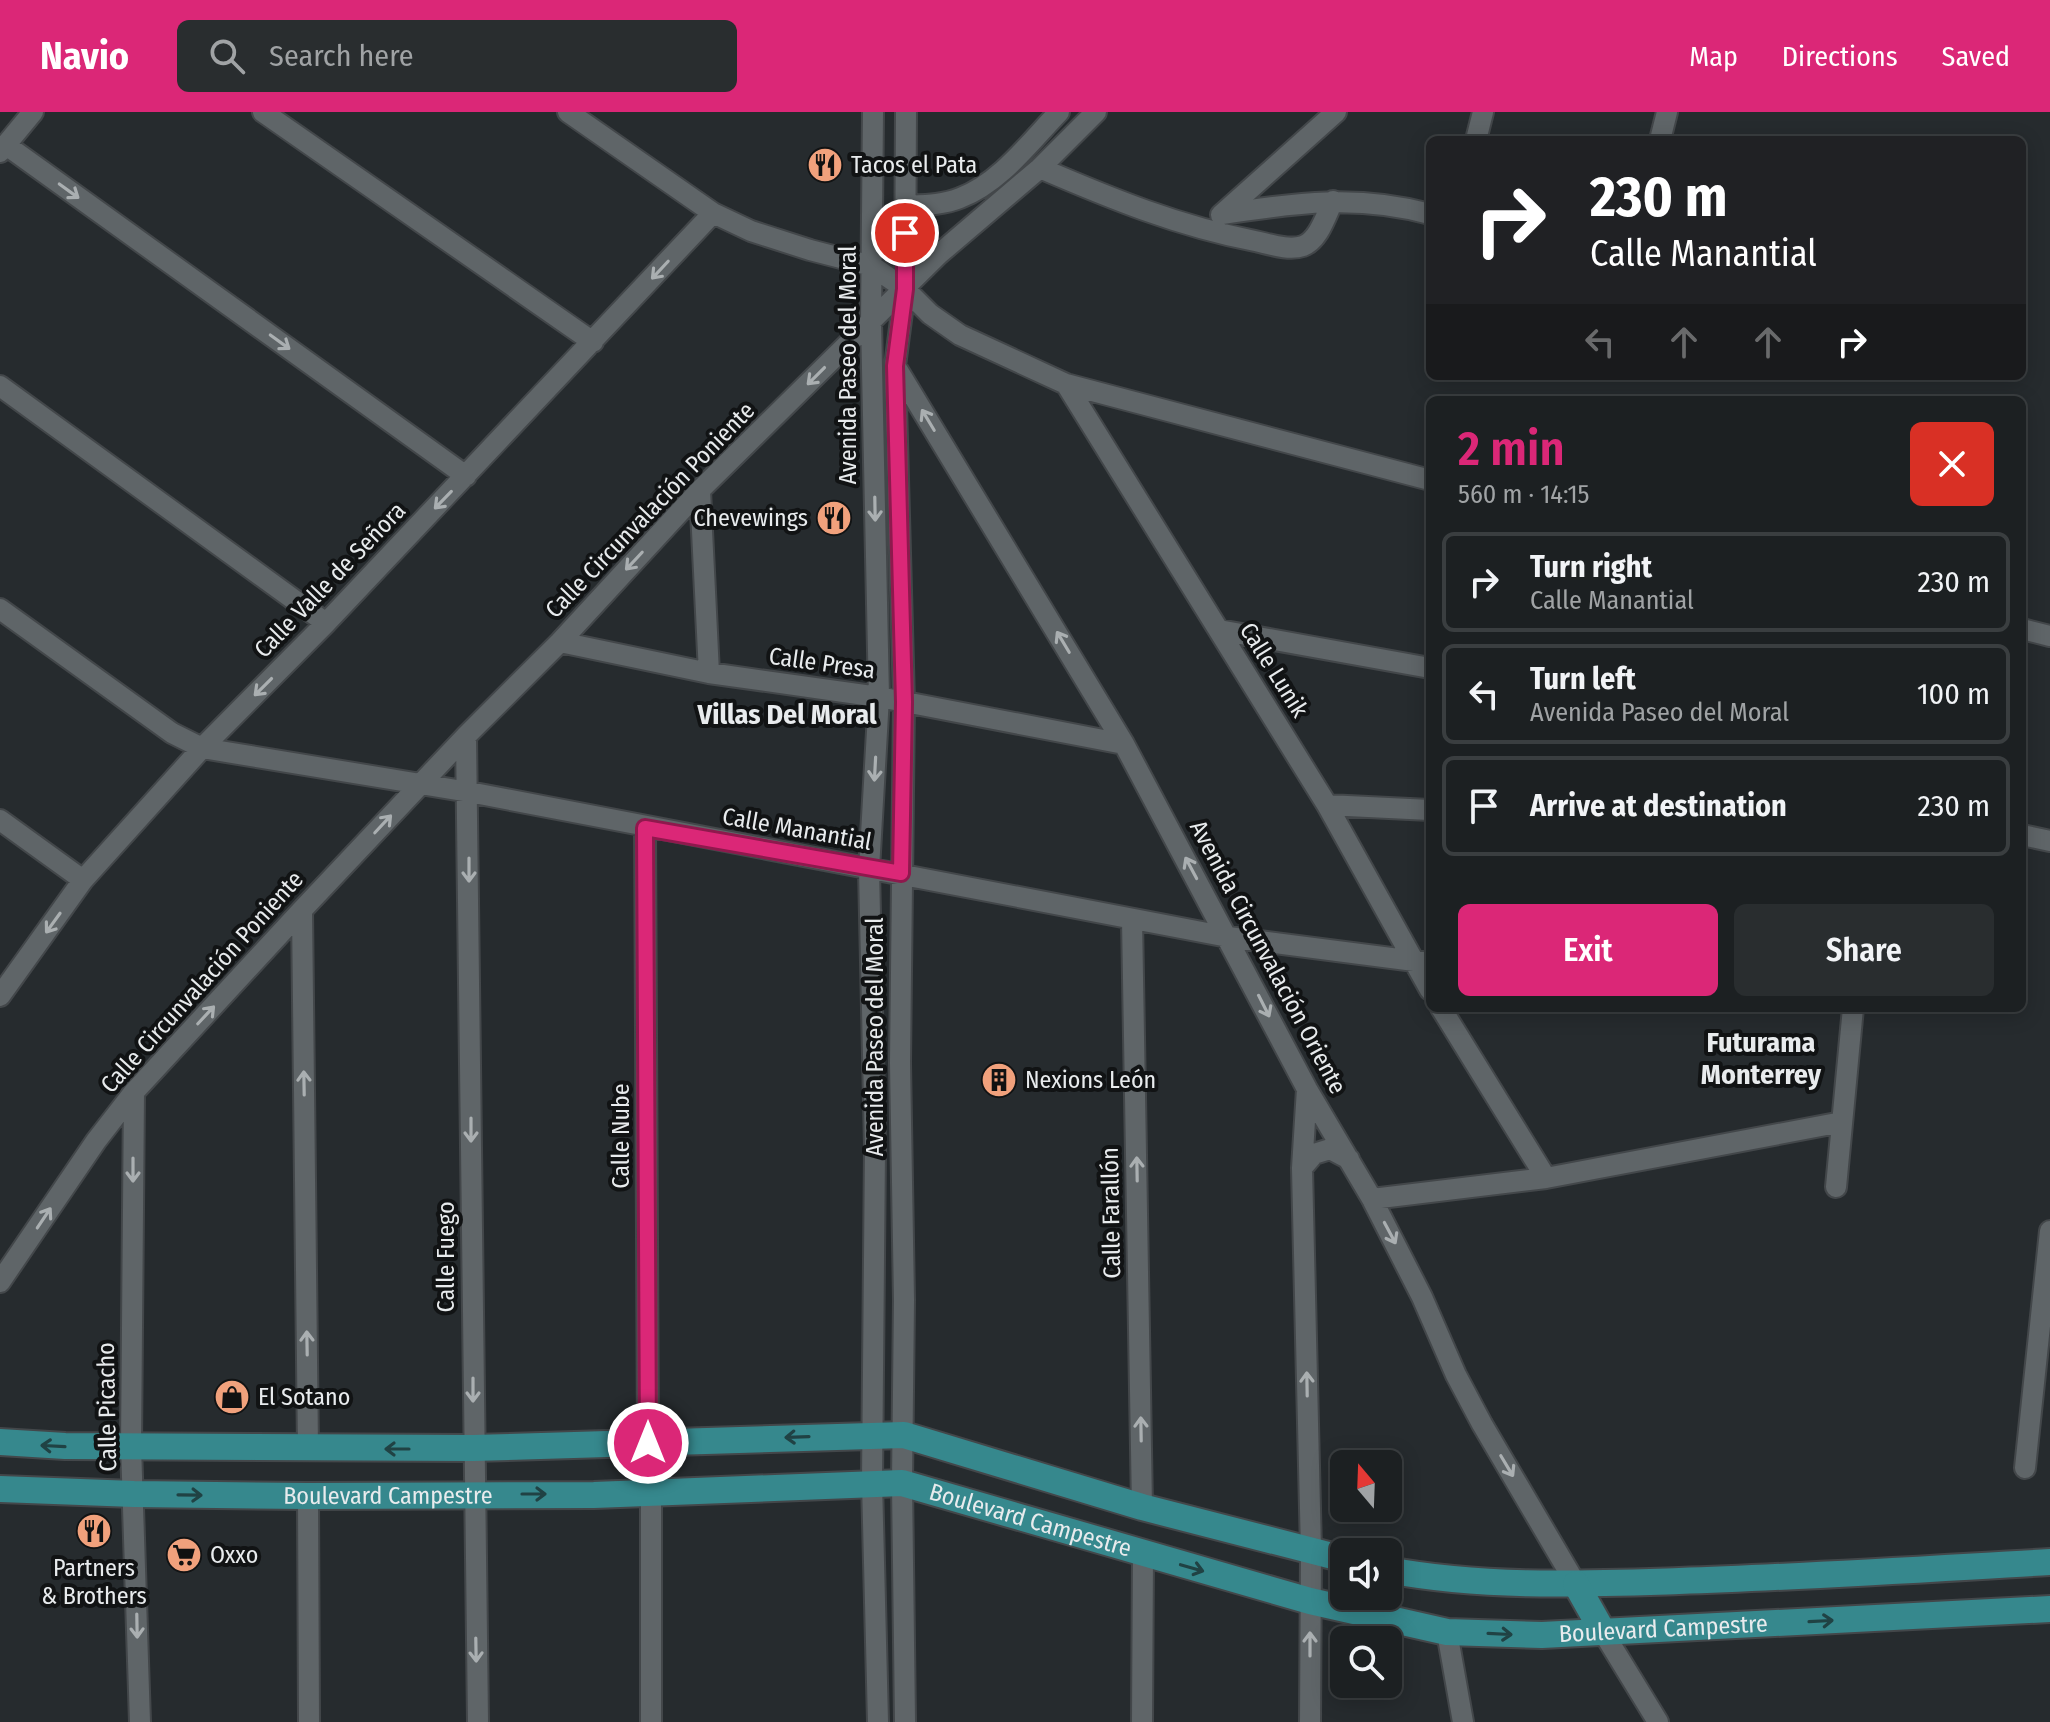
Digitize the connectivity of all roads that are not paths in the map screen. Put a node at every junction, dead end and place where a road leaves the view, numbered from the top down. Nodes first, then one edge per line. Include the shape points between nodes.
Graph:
1 (33, 112) edge
2 (263, 112) edge
3 (568, 112) edge
4 (873, 112) edge
5 (906, 112) edge
6 (1059, 112) edge
7 (1096, 112) edge
8 (1336, 112) edge
9 (1483, 112) edge
10 (1667, 112) edge
11 (1477, 136) edge
12 (1661, 136) edge
13 (3, 149) edge
14 (1040, 168) junction
15 (1333, 201) junction
16 (904, 206) junction
17 (713, 213) junction
18 (1426, 213) edge
19 (1222, 214) junction
20 (1203, 231) junction
21 (872, 266) junction
22 (905, 289) junction
23 (871, 321) junction
24 (593, 342) junction
25 (895, 366) junction
26 (1066, 384) junction
27 (0, 386) edge
28 (466, 476) junction
29 (1426, 479) edge
30 (700, 490) junction
31 (0, 609) edge
32 (326, 623) junction
33 (1219, 630) junction
34 (2026, 630) edge
35 (2050, 636) edge
36 (560, 642) junction
37 (1426, 667) edge
38 (709, 673) junction
39 (879, 697) junction
40 (904, 702) junction
41 (466, 736) junction
42 (1124, 744) junction
43 (202, 748) junction
44 (420, 785) junction
45 (469, 792) junction
46 (1327, 805) junction
47 (1426, 810) edge
48 (0, 820) edge
49 (645, 828) junction
50 (2026, 836) edge
51 (2050, 841) edge
52 (869, 869) junction
53 (901, 873) junction
54 (83, 880) junction
55 (302, 910) junction
56 (1132, 919) junction
57 (1228, 937) junction
58 (1421, 962) edge
59 (0, 996) edge
60 (1443, 1012) edge
61 (1853, 1012) edge
62 (1307, 1089) junction
63 (134, 1092) junction
64 (1842, 1122) junction
65 (1349, 1159) junction
66 (1302, 1168) junction
67 (1546, 1178) junction
68 (1836, 1187) dead end
69 (1372, 1199) junction
70 (2050, 1231) edge
71 (0, 1282) edge
72 (875, 1434) junction
73 (904, 1435) junction
74 (0, 1442) edge
75 (648, 1443) junction
76 (131, 1446) junction
77 (473, 1448) junction
78 (308, 1449) junction
79 (2025, 1468) dead end
80 (872, 1482) junction
81 (902, 1483) junction
82 (0, 1489) edge
83 (651, 1493) junction
84 (134, 1494) junction
85 (474, 1494) junction
86 (308, 1496) junction
87 (1142, 1507) junction
88 (1311, 1551) junction
89 (1143, 1555) junction
90 (1330, 1556) edge
91 (2050, 1562) edge
92 (1402, 1572) edge
93 (1576, 1584) junction
94 (1310, 1601) junction
95 (2050, 1609) edge
96 (1447, 1632) junction
97 (1603, 1632) junction
98 (140, 1722) edge
99 (309, 1722) edge
100 (478, 1722) edge
101 (651, 1722) edge
102 (878, 1722) edge
103 (905, 1722) edge
104 (1142, 1722) edge
105 (1310, 1722) edge
106 (1463, 1722) edge
107 (1658, 1722) edge

1 - 13 street
2 - 24 street
3 - 17 street
4 - 21 street, Avenida Paseo del Moral
5 - 16 street, Avenida Paseo del Moral
6 - 16 street via 981,188 948,202
7 - 14 street, Calle Circunvalación Poniente
8 - 19 street
9 - 11 street
10 - 12 street
13 -> 28 street
14 - 20 street
14 - 22 street, Calle Circunvalación Poniente
15 - 18 street via 1388,203
15 - 19 street
15 - 20 street via 1314,239 1298,247
16 - 22 street, Avenida Paseo del Moral
17 - 21 street via 751,231
17 -> 24 street, Calle Valle de Señora
19 - 20 street
21 - 22 street
21 - 23 street, Avenida Paseo del Moral
22 - 23 street, Calle Circunvalación Poniente
22 - 25 street, Avenida Paseo del Moral
22 - 26 street via 960,335
23 -> 30 street, Calle Circunvalación Poniente
23 -> 39 street, Avenida Paseo del Moral
24 - 28 street, Calle Valle de Señora
25 - 40 street, Avenida Paseo del Moral
42 -> 25 street, Avenida Circunvalación Oriente
26 - 29 street
26 - 33 street, Calle Lunik
27 - 32 street
28 -> 32 street, Calle Valle de Señora
30 -> 36 street, Calle Circunvalación Poniente
30 - 38 street
31 - 43 street, Calle Manantial via 172,733
32 -> 43 street, Calle Valle de Señora
33 - 37 street
33 - 46 street, Calle Lunik
34 - 35 street
36 - 38 street, Calle Presa
36 - 41 street, Calle Circunvalación Poniente
38 - 39 street, Calle Presa
39 - 40 street, Calle Presa
39 -> 52 street, Avenida Paseo del Moral
40 - 42 street, Calle Presa
40 - 53 street, Avenida Paseo del Moral
41 - 44 street, Calle Circunvalación Poniente
41 - 45 street
57 -> 42 street, Avenida Circunvalación Oriente
43 - 44 street, Calle Manantial
43 - 54 street, Calle Valle de Señora
44 - 45 street, Calle Manantial
55 -> 44 street, Calle Circunvalación Poniente
45 - 49 street, Calle Manantial
45 -> 77 street, Calle Fuego
46 - 47 street
46 - 58 street, Calle Lunik
48 - 54 street
49 - 52 street, Calle Manantial
49 - 75 street, Calle Nube
50 - 51 street
52 - 53 street, Calle Manantial
52 - 72 street, Avenida Paseo del Moral
53 - 56 street, Calle Manantial
53 - 73 street, Avenida Paseo del Moral
54 -> 59 street, Calle Valle de Señora
63 -> 55 street, Calle Circunvalación Poniente
78 -> 55 street
56 - 57 street, Calle Manantial
87 -> 56 street, Calle Farallón
57 - 58 street, Calle Manantial
57 -> 62 street, Avenida Circunvalación Oriente
60 - 67 street
61 - 64 street
62 - 65 street, Avenida Circunvalación Oriente
62 - 66 street
71 -> 63 street, Calle Circunvalación Poniente
63 -> 76 street, Calle Picacho
64 - 67 street
64 - 68 street
65 - 66 street via 1330,1149 1314,1154
65 - 69 street, Avenida Circunvalación Oriente
88 -> 66 street
67 - 69 street
69 -> 93 street, Avenida Circunvalación Oriente via 1475,1412
70 - 79 street
72 - 73 main road, Boulevard Campestre
72 -> 75 main road, Boulevard Campestre
72 - 80 street, Avenida Paseo del Moral
73 - 81 street, Avenida Paseo del Moral
73 - 87 main road, Boulevard Campestre
76 -> 74 main road, Boulevard Campestre
75 - 77 main road, Boulevard Campestre
76 - 78 main road, Boulevard Campestre
76 - 84 street, Calle Picacho
77 -> 78 main road, Boulevard Campestre
77 - 85 street, Calle Fuego
80 - 81 main road, Boulevard Campestre
80 - 83 main road, Boulevard Campestre
80 - 102 street, Avenida Paseo del Moral
81 - 89 main road, Boulevard Campestre
81 - 103 street, Avenida Paseo del Moral
82 - 84 main road, Boulevard Campestre
85 -> 83 main road, Boulevard Campestre
83 - 101 street
84 -> 86 main road, Boulevard Campestre
84 -> 98 street, Calle Picacho
85 - 86 main road, Boulevard Campestre
85 -> 100 street, Calle Fuego
86 - 99 street
87 - 88 main road, Boulevard Campestre
88 - 90 main road, Boulevard Campestre
88 - 94 street
89 -> 94 main road, Boulevard Campestre
89 - 104 street
91 - 93 main road, Boulevard Campestre
92 - 93 main road, Boulevard Campestre via 1459,1580
93 - 97 main road
94 - 96 main road, Boulevard Campestre
105 -> 94 street
97 -> 95 main road, Boulevard Campestre
96 -> 97 main road, Boulevard Campestre
96 - 106 street
97 - 107 street

